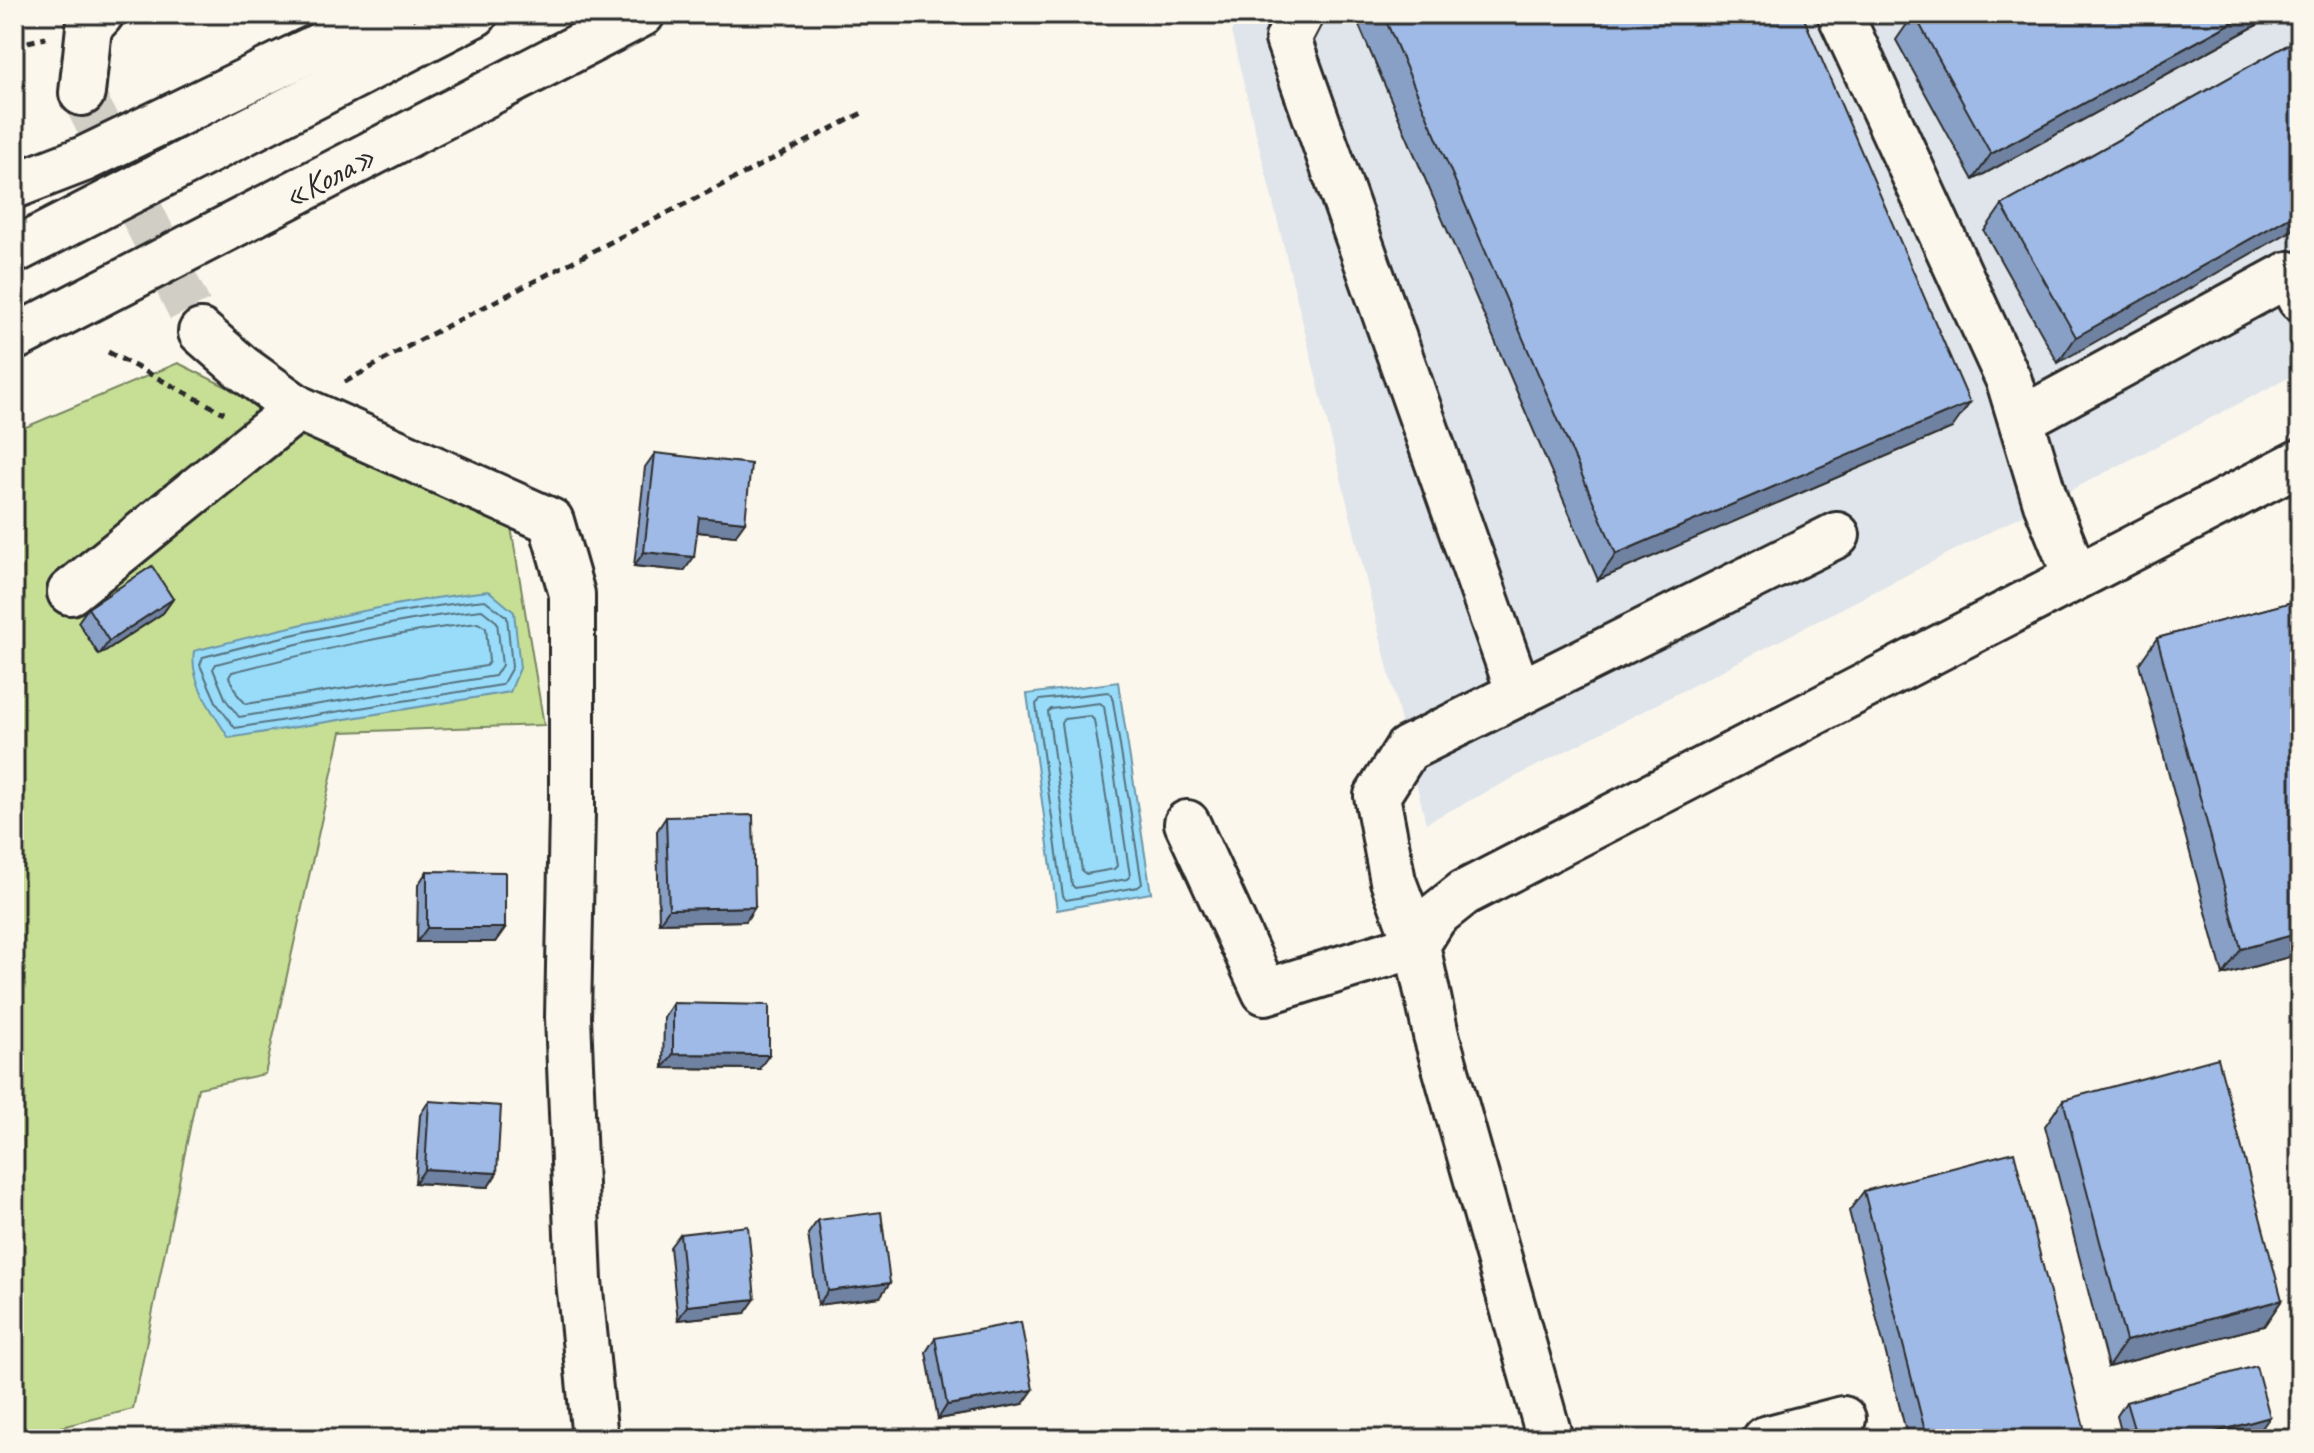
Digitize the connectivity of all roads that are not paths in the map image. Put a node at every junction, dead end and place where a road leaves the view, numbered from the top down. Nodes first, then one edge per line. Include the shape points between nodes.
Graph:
1 (101, 14) edge
2 (392, 14) edge
3 (475, 14) edge
4 (642, 14) edge
5 (1301, 14) edge
6 (1840, 14) edge
7 (82, 93) tunnel mouth
8 (14, 186) edge
9 (14, 251) edge
10 (2296, 280) edge
11 (201, 332) tunnel mouth
12 (14, 338) edge
13 (2022, 419) junction
14 (282, 421) junction
15 (2300, 462) edge
16 (1837, 535) dead end
17 (2076, 577) junction
18 (70, 592) dead end
19 (1519, 693) junction
20 (1187, 823) dead end
21 (1417, 945) junction
22 (1843, 1419) dead end
23 (595, 1439) edge
24 (1550, 1439) edge
25 (1765, 1439) edge

1 - 7 main road via 89,27
2 - 8 main road via 84,159
3 - 9 main road
4 - 12 main road, «Кола»
5 - 19 main road via 1288,39
6 - 13 main road
10 - 13 main road
11 - 14 main road via 241,367
13 - 17 main road via 2046,503
14 - 18 main road
14 - 23 main road via 551,521 572,594 568,1017 579,1281
15 - 17 main road
16 - 19 main road
17 - 21 main road via 1464,893 1435,916
19 - 21 main road via 1407,749 1377,796 1393,881
20 - 21 main road via 1265,992
21 - 24 main road via 1436,1035
22 - 25 main road

